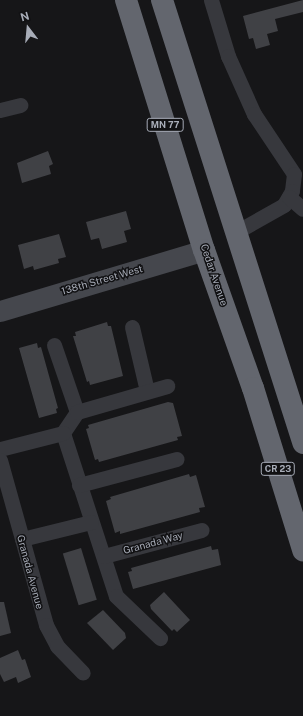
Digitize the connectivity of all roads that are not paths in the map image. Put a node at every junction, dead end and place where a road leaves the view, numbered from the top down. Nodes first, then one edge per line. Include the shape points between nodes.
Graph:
1 (126, 0) edge
2 (162, 0) edge
3 (211, 0) edge
4 (20, 105) dead end
5 (0, 110) edge
6 (286, 201) junction
7 (303, 209) edge
8 (236, 232) junction
9 (204, 250) junction
10 (0, 311) edge
11 (132, 327) dead end
12 (54, 345) dead end
13 (167, 386) dead end
14 (148, 390) junction
15 (77, 412) junction
16 (63, 433) junction
17 (303, 443) edge
18 (0, 449) edge
19 (177, 459) dead end
20 (0, 460) edge
21 (79, 485) junction
22 (91, 522) junction
23 (202, 530) dead end
24 (22, 539) junction
25 (303, 550) edge
26 (104, 556) junction
27 (160, 638) dead end
28 (83, 673) dead end

1 - 9 highway, Cedar Avenue / MN 77
2 - 8 highway, MN 77
3 - 6 street via 228,56 254,114 294,174 292,191
4 - 5 street
6 - 7 street
6 - 8 street
8 - 17 highway
9 - 10 street, 138th Street West
9 - 25 highway, Cedar Avenue / CR 23 via 253,388
11 - 14 street
12 - 15 street
13 - 14 street
14 - 15 street
15 - 16 street
16 - 18 street
16 - 21 street
19 - 21 street
20 - 24 street, Granada Avenue
21 - 22 street
22 - 24 street
22 - 26 street
23 - 26 street, Granada Way
24 - 28 street, Granada Avenue via 46,625 57,646
26 - 27 street via 116,596

